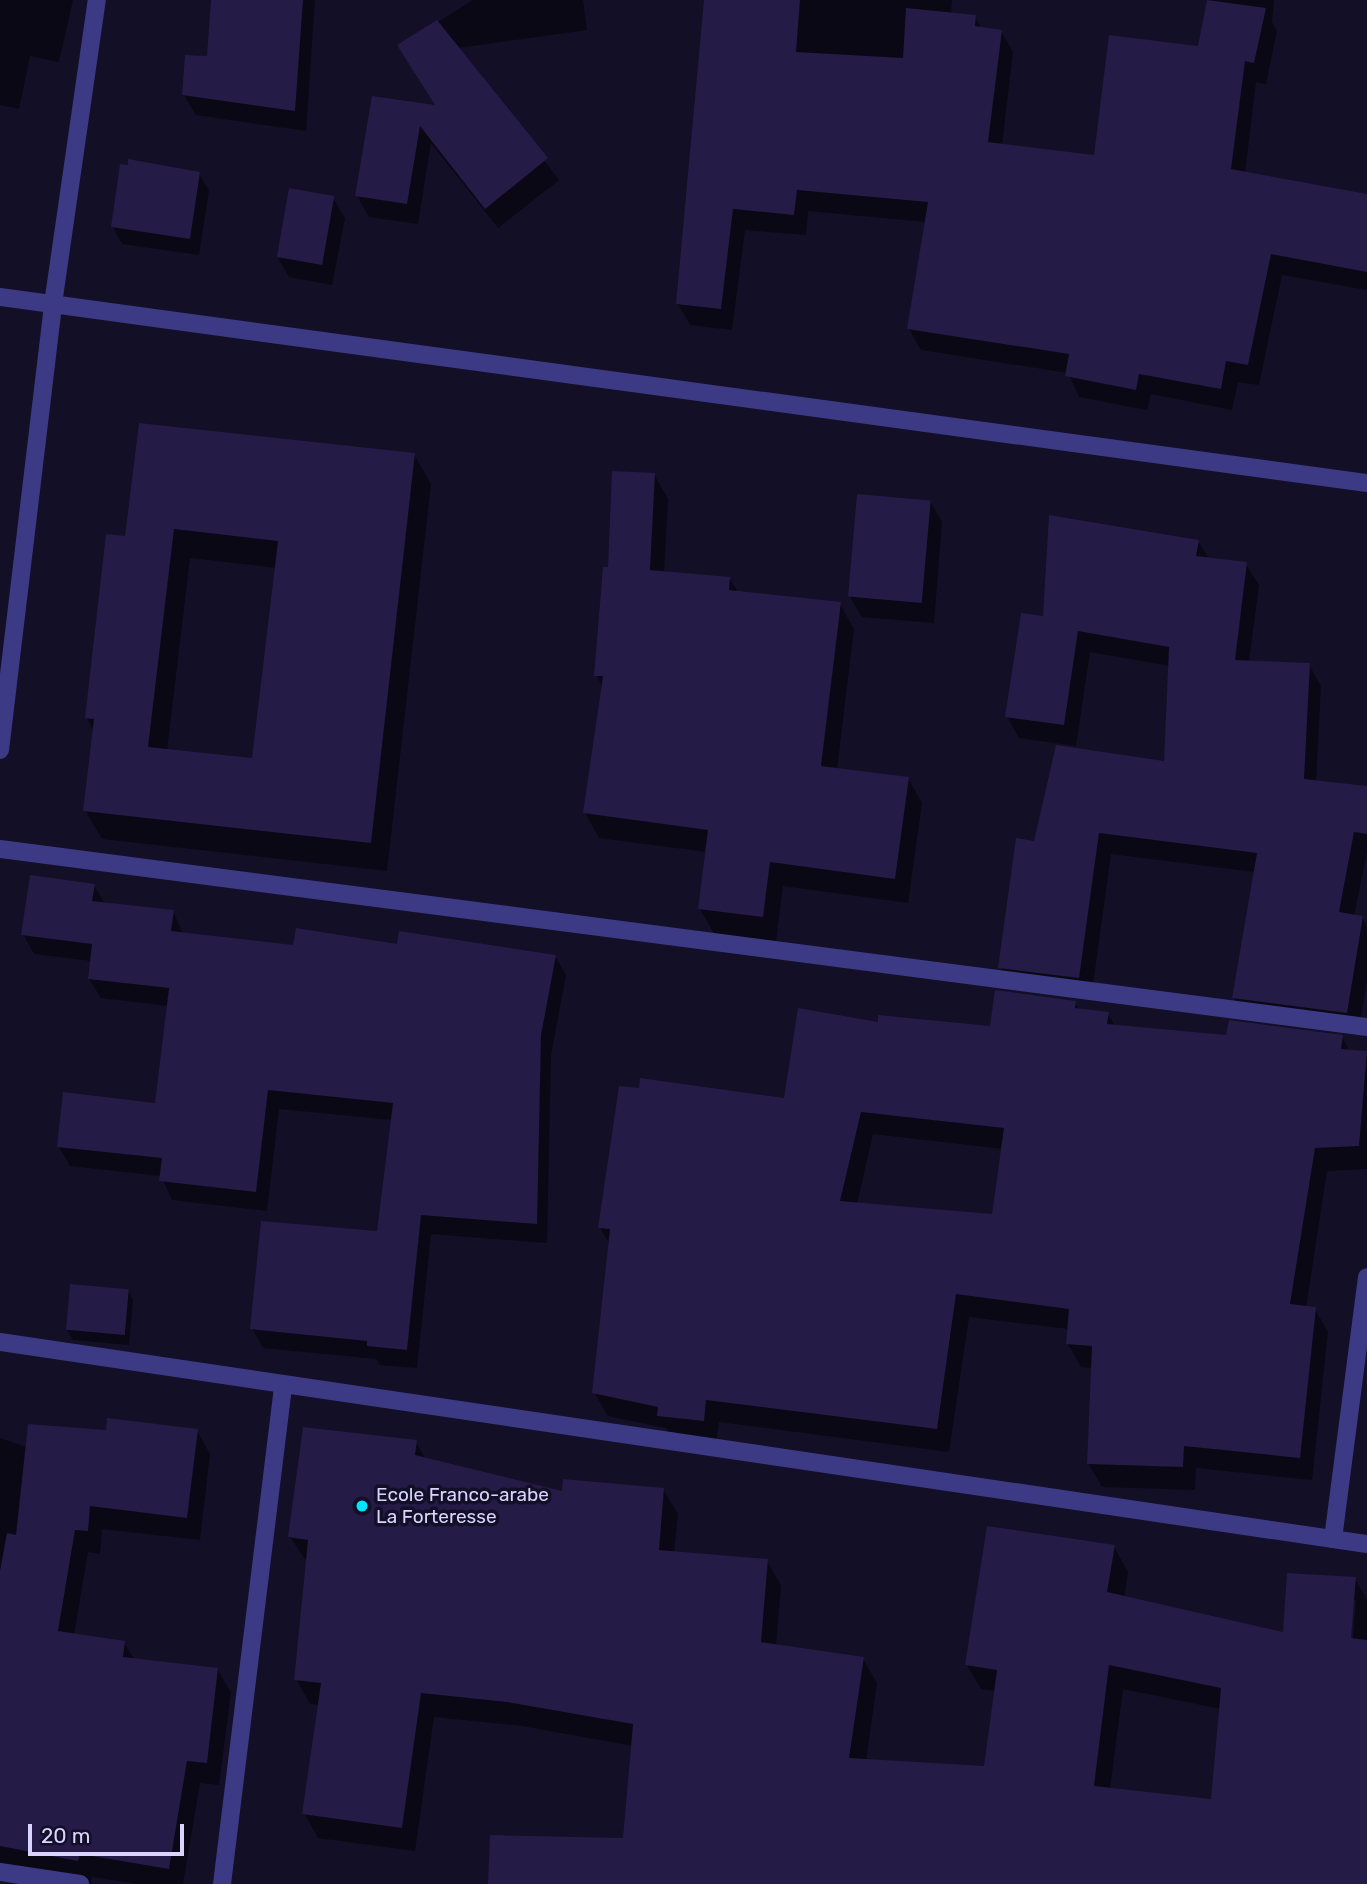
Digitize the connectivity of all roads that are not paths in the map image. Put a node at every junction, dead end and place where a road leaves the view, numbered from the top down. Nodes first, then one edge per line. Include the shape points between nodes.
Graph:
1 (97, 0) edge
2 (0, 297) edge
3 (54, 304) junction
4 (1367, 483) edge
5 (0, 750) edge
6 (0, 849) edge
7 (1367, 1027) edge
8 (1367, 1277) edge
9 (0, 1342) edge
10 (284, 1387) junction
11 (1333, 1539) junction
12 (1367, 1544) edge
13 (0, 1872) edge
14 (80, 1884) edge
15 (222, 1884) edge

1 - 3 street
2 - 3 street
3 - 4 street
3 - 5 street
6 - 7 street
8 - 11 street
9 - 10 street
10 - 11 street
10 - 15 street
11 - 12 street
13 - 14 street

